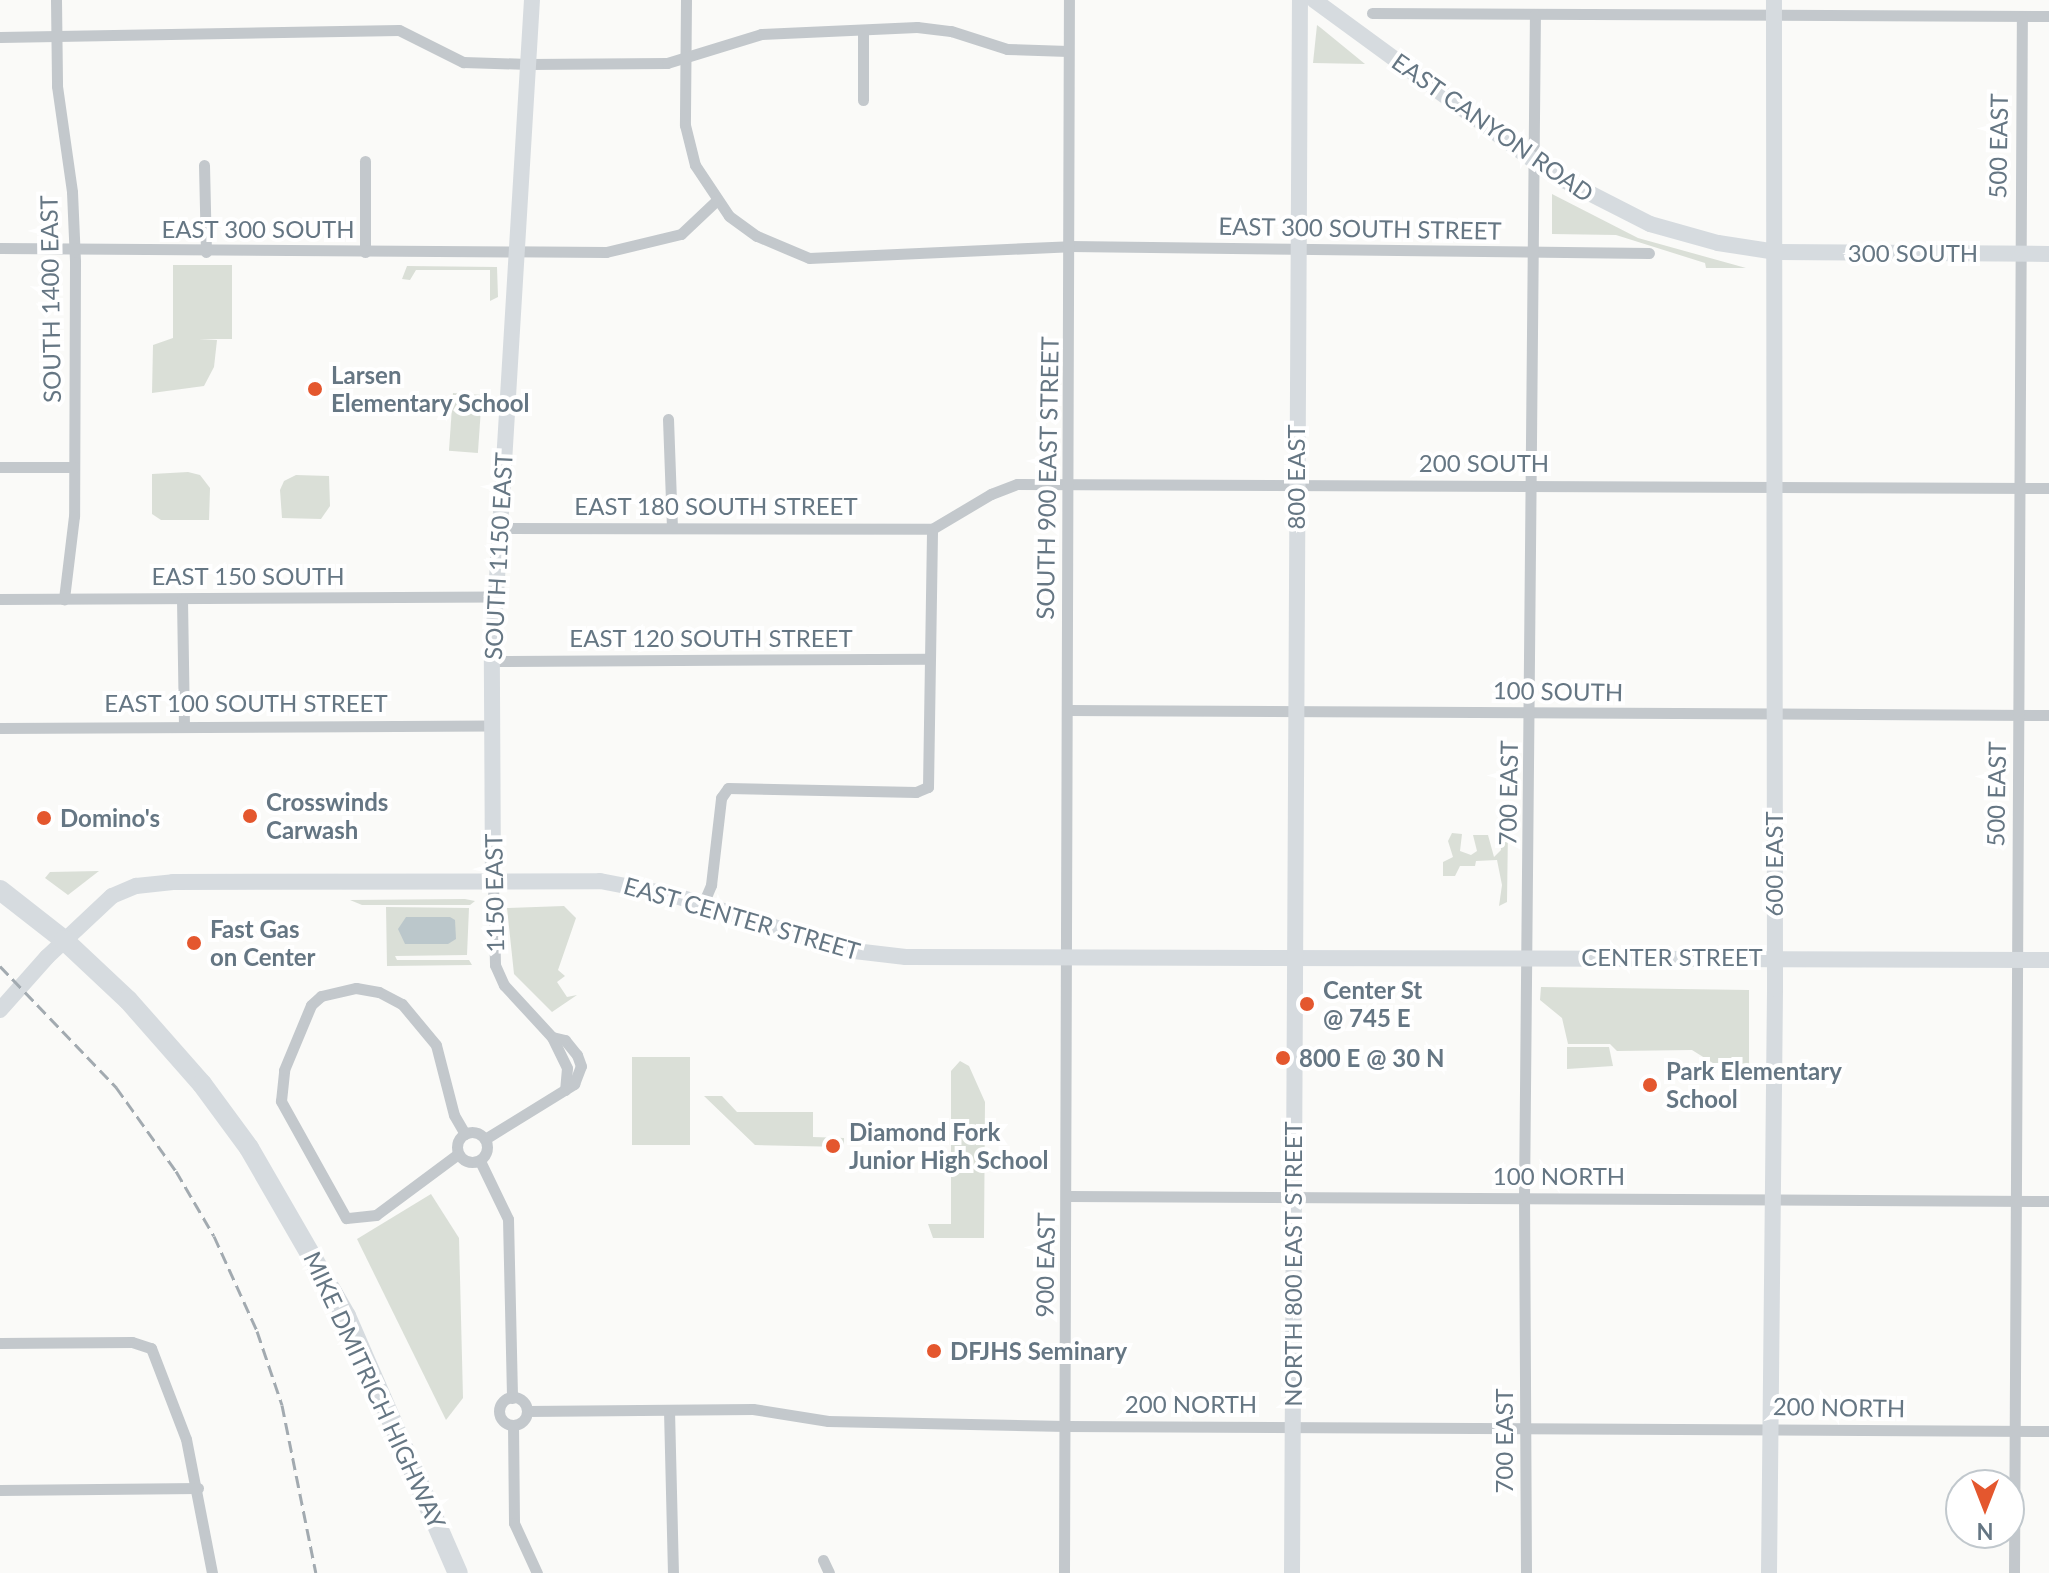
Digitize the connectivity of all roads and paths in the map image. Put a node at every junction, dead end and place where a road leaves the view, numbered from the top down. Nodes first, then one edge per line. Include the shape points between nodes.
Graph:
1 (56, 0) edge
2 (532, 0) edge
3 (686, 0) edge
4 (1069, 0) edge
5 (1300, 0) edge
6 (1314, 0) edge
7 (1774, 8) edge
8 (1372, 13) dead end
9 (1535, 14) junction
10 (2022, 16) junction
11 (2049, 16) edge
12 (863, 31) junction
13 (57, 35) junction
14 (0, 37) edge
15 (1068, 51) junction
16 (687, 57) junction
17 (529, 64) junction
18 (863, 100) dead end
19 (365, 161) dead end
20 (204, 165) dead end
21 (1538, 165) junction
22 (716, 201) junction
23 (1070, 246) junction
24 (0, 248) edge
25 (1298, 248) junction
26 (74, 249) junction
27 (206, 252) junction
28 (365, 252) junction
29 (516, 252) junction
30 (1776, 252) junction
31 (1534, 253) junction
32 (1649, 253) dead end
33 (2019, 254) junction
34 (2049, 254) edge
35 (668, 419) dead end
36 (0, 467) edge
37 (74, 467) junction
38 (1069, 484) junction
39 (1296, 485) junction
40 (1533, 486) junction
41 (1777, 487) junction
42 (2017, 487) junction
43 (2049, 488) edge
44 (500, 528) junction
45 (672, 528) junction
46 (932, 529) junction
47 (496, 596) junction
48 (0, 599) edge
49 (64, 599) junction
50 (182, 599) junction
51 (930, 659) junction
52 (492, 661) junction
53 (1067, 710) junction
54 (1295, 711) junction
55 (1531, 713) junction
56 (2019, 715) junction
57 (2049, 715) edge
58 (1775, 716) junction
59 (184, 724) junction
60 (493, 725) junction
61 (0, 728) edge
62 (493, 776) joint
63 (493, 882) junction
64 (0, 890) edge
65 (703, 904) junction
66 (64, 940) junction
67 (1295, 955) junction
68 (1068, 957) junction
69 (1529, 957) junction
70 (1774, 958) junction
71 (2016, 960) junction
72 (2049, 960) edge
73 (4, 1003) edge
74 (465, 1134) junction
75 (485, 1139) junction
76 (458, 1154) junction
77 (480, 1161) junction
78 (1068, 1196) junction
79 (1294, 1197) junction
80 (1524, 1198) junction
81 (1773, 1200) junction
82 (2016, 1201) junction
83 (2049, 1201) edge
84 (0, 1343) edge
85 (512, 1398) junction
86 (669, 1410) junction
87 (527, 1411) junction
88 (513, 1425) junction
89 (1066, 1426) junction
90 (1293, 1426) junction
91 (1527, 1427) junction
92 (1771, 1429) junction
93 (2017, 1431) junction
94 (2049, 1431) edge
95 (198, 1488) junction
96 (0, 1490) edge
97 (823, 1560) dead end
98 (212, 1573) edge
99 (458, 1573) edge
100 (537, 1573) edge
101 (673, 1573) edge
102 (829, 1573) edge
103 (1064, 1573) edge
104 (1292, 1573) edge
105 (1526, 1573) edge
106 (1769, 1573) edge
107 (2014, 1573) edge

1 - 13 street, SOUTH 1400 EAST
2 - 17 street, SOUTH 1150 EAST
3 - 16 street, EAST 300 SOUTH STREET
4 - 15 street, SOUTH 900 EAST STREET
5 - 25 street, 800 EAST
6 - 21 street, EAST CANYON ROAD
7 - 9 street
7 - 10 street
7 - 30 street, 600 EAST
8 - 9 street
9 - 21 street, 700 EAST
10 - 11 street
10 - 33 street, 500 EAST
12 - 15 street via 942,29 1007,49
12 - 16 street via 761,34
12 - 18 street
13 - 14 street
13 - 17 street via 399,30 463,62
13 - 26 street, SOUTH 1400 EAST
15 - 23 street, SOUTH 900 EAST STREET
16 - 17 street via 667,63
16 - 22 street, EAST 300 SOUTH STREET via 686,134 695,165
17 - 29 street, SOUTH 1150 EAST
19 - 28 street
20 - 27 street
21 - 30 street, EAST CANYON ROAD via 1589,197 1650,224
21 - 31 street, 700 EAST
22 - 23 street, EAST 300 SOUTH STREET via 757,236 809,258
22 - 29 street, EAST 300 SOUTH via 697,224 645,246
23 - 25 street, EAST 300 SOUTH STREET
23 - 38 street, SOUTH 900 EAST STREET
24 - 26 street, EAST 300 SOUTH
25 - 31 street, EAST 300 SOUTH STREET
25 - 39 street, 800 EAST
26 - 27 street, EAST 300 SOUTH
26 - 37 street, SOUTH 1400 EAST
27 - 28 street, EAST 300 SOUTH
28 - 29 street, EAST 300 SOUTH
29 - 44 street, SOUTH 1150 EAST
30 - 33 street, 300 SOUTH
30 - 41 street, 600 EAST
31 - 32 street, EAST 300 SOUTH STREET
31 - 40 street, 700 EAST
33 - 34 street, 300 SOUTH
33 - 42 street, 500 EAST
35 - 45 street
36 - 37 street
37 - 49 street, SOUTH 1400 EAST
38 - 39 street, 200 SOUTH
38 - 46 street, 200 SOUTH via 1008,487
38 - 53 street, SOUTH 900 EAST STREET
39 - 40 street, 200 SOUTH
39 - 54 street, 800 EAST
40 - 41 street, 200 SOUTH
40 - 55 street, 700 EAST
41 - 42 street, 200 SOUTH
41 - 58 street, 600 EAST
42 - 43 street, 200 SOUTH
42 - 56 street, 500 EAST
44 - 45 street, EAST 180 SOUTH STREET
44 - 47 street, SOUTH 1150 EAST
45 - 46 street, EAST 180 SOUTH STREET
46 - 51 street
47 - 50 street, EAST 150 SOUTH
47 - 52 street, SOUTH 1150 EAST
48 - 49 street, EAST 150 SOUTH
49 - 50 street, EAST 150 SOUTH
50 - 59 street
51 - 52 street, EAST 120 SOUTH STREET
51 - 65 street via 928,787 916,792 724,790 711,885
52 - 60 street, SOUTH 1150 EAST
53 - 54 street, 100 SOUTH
53 - 68 street, SOUTH 900 EAST STREET
54 - 55 street, 100 SOUTH
54 - 67 street, 800 EAST
55 - 58 street, 100 SOUTH
55 - 69 street, 700 EAST
56 - 57 street, 100 SOUTH
56 - 58 street, 100 SOUTH
56 - 71 street, 500 EAST
58 - 70 street, 600 EAST
59 - 60 street, EAST 100 SOUTH STREET
59 - 61 street, EAST 100 SOUTH STREET
60 - 62 street, SOUTH 1150 EAST
62 - 63 street, 1150 EAST
63 - 65 street, EAST CENTER STREET via 619,883
63 - 66 street, EAST CENTER STREET via 154,883 112,896
63 - 75 street, 1150 EAST via 493,952 499,976 552,1037 567,1068 565,1090
64 - 66 highway, MIKE DMITRICH HIGHWAY
65 - 68 street, EAST CENTER STREET via 864,953
66 - 73 street, EAST CENTER STREET
66 - 99 highway, MIKE DMITRICH HIGHWAY via 190,1069 287,1207 351,1326
67 - 68 street, EAST CENTER STREET
67 - 69 street, CENTER STREET
67 - 79 street, NORTH 800 EAST STREET
68 - 78 street, 900 EAST
69 - 70 street, CENTER STREET
69 - 80 street, 700 EAST
70 - 71 street, CENTER STREET
70 - 81 street, 600 EAST
71 - 72 street, CENTER STREET
71 - 82 street, 500 EAST
74 - 75 street
74 - 76 street via 457,1144
74 - 76 street via 454,1115 436,1045 402,1004 356,988 321,996 302,1021 284,1070 281,1101 346,1218 357,1221 376,1215
75 - 77 street
76 - 77 street via 465,1161
77 - 85 street via 508,1219
78 - 79 street, 100 NORTH
78 - 89 street, 900 EAST
79 - 80 street, 100 NORTH
79 - 90 street, NORTH 800 EAST STREET
80 - 81 street, 100 NORTH
80 - 91 street, 700 EAST
81 - 82 street, 100 NORTH
81 - 92 street, 600 EAST
82 - 83 street, 100 NORTH
82 - 93 street, 500 EAST
84 - 95 street via 132,1342 151,1348 170,1390
85 - 87 street
85 - 88 street via 499,1409 501,1418
86 - 87 street, 200 NORTH
86 - 89 street, 200 NORTH via 753,1409 863,1423
86 - 101 street
87 - 88 street
88 - 100 street via 514,1523
89 - 90 street, 200 NORTH
89 - 103 street, 900 EAST
90 - 91 street, 200 NORTH
90 - 104 street, NORTH 800 EAST STREET
91 - 92 street, 200 NORTH
91 - 105 street, 700 EAST
92 - 93 street, 200 NORTH
92 - 106 street, 600 EAST
93 - 94 street, 200 NORTH
93 - 107 street, 500 EAST
95 - 96 street
95 - 98 street
97 - 102 street

